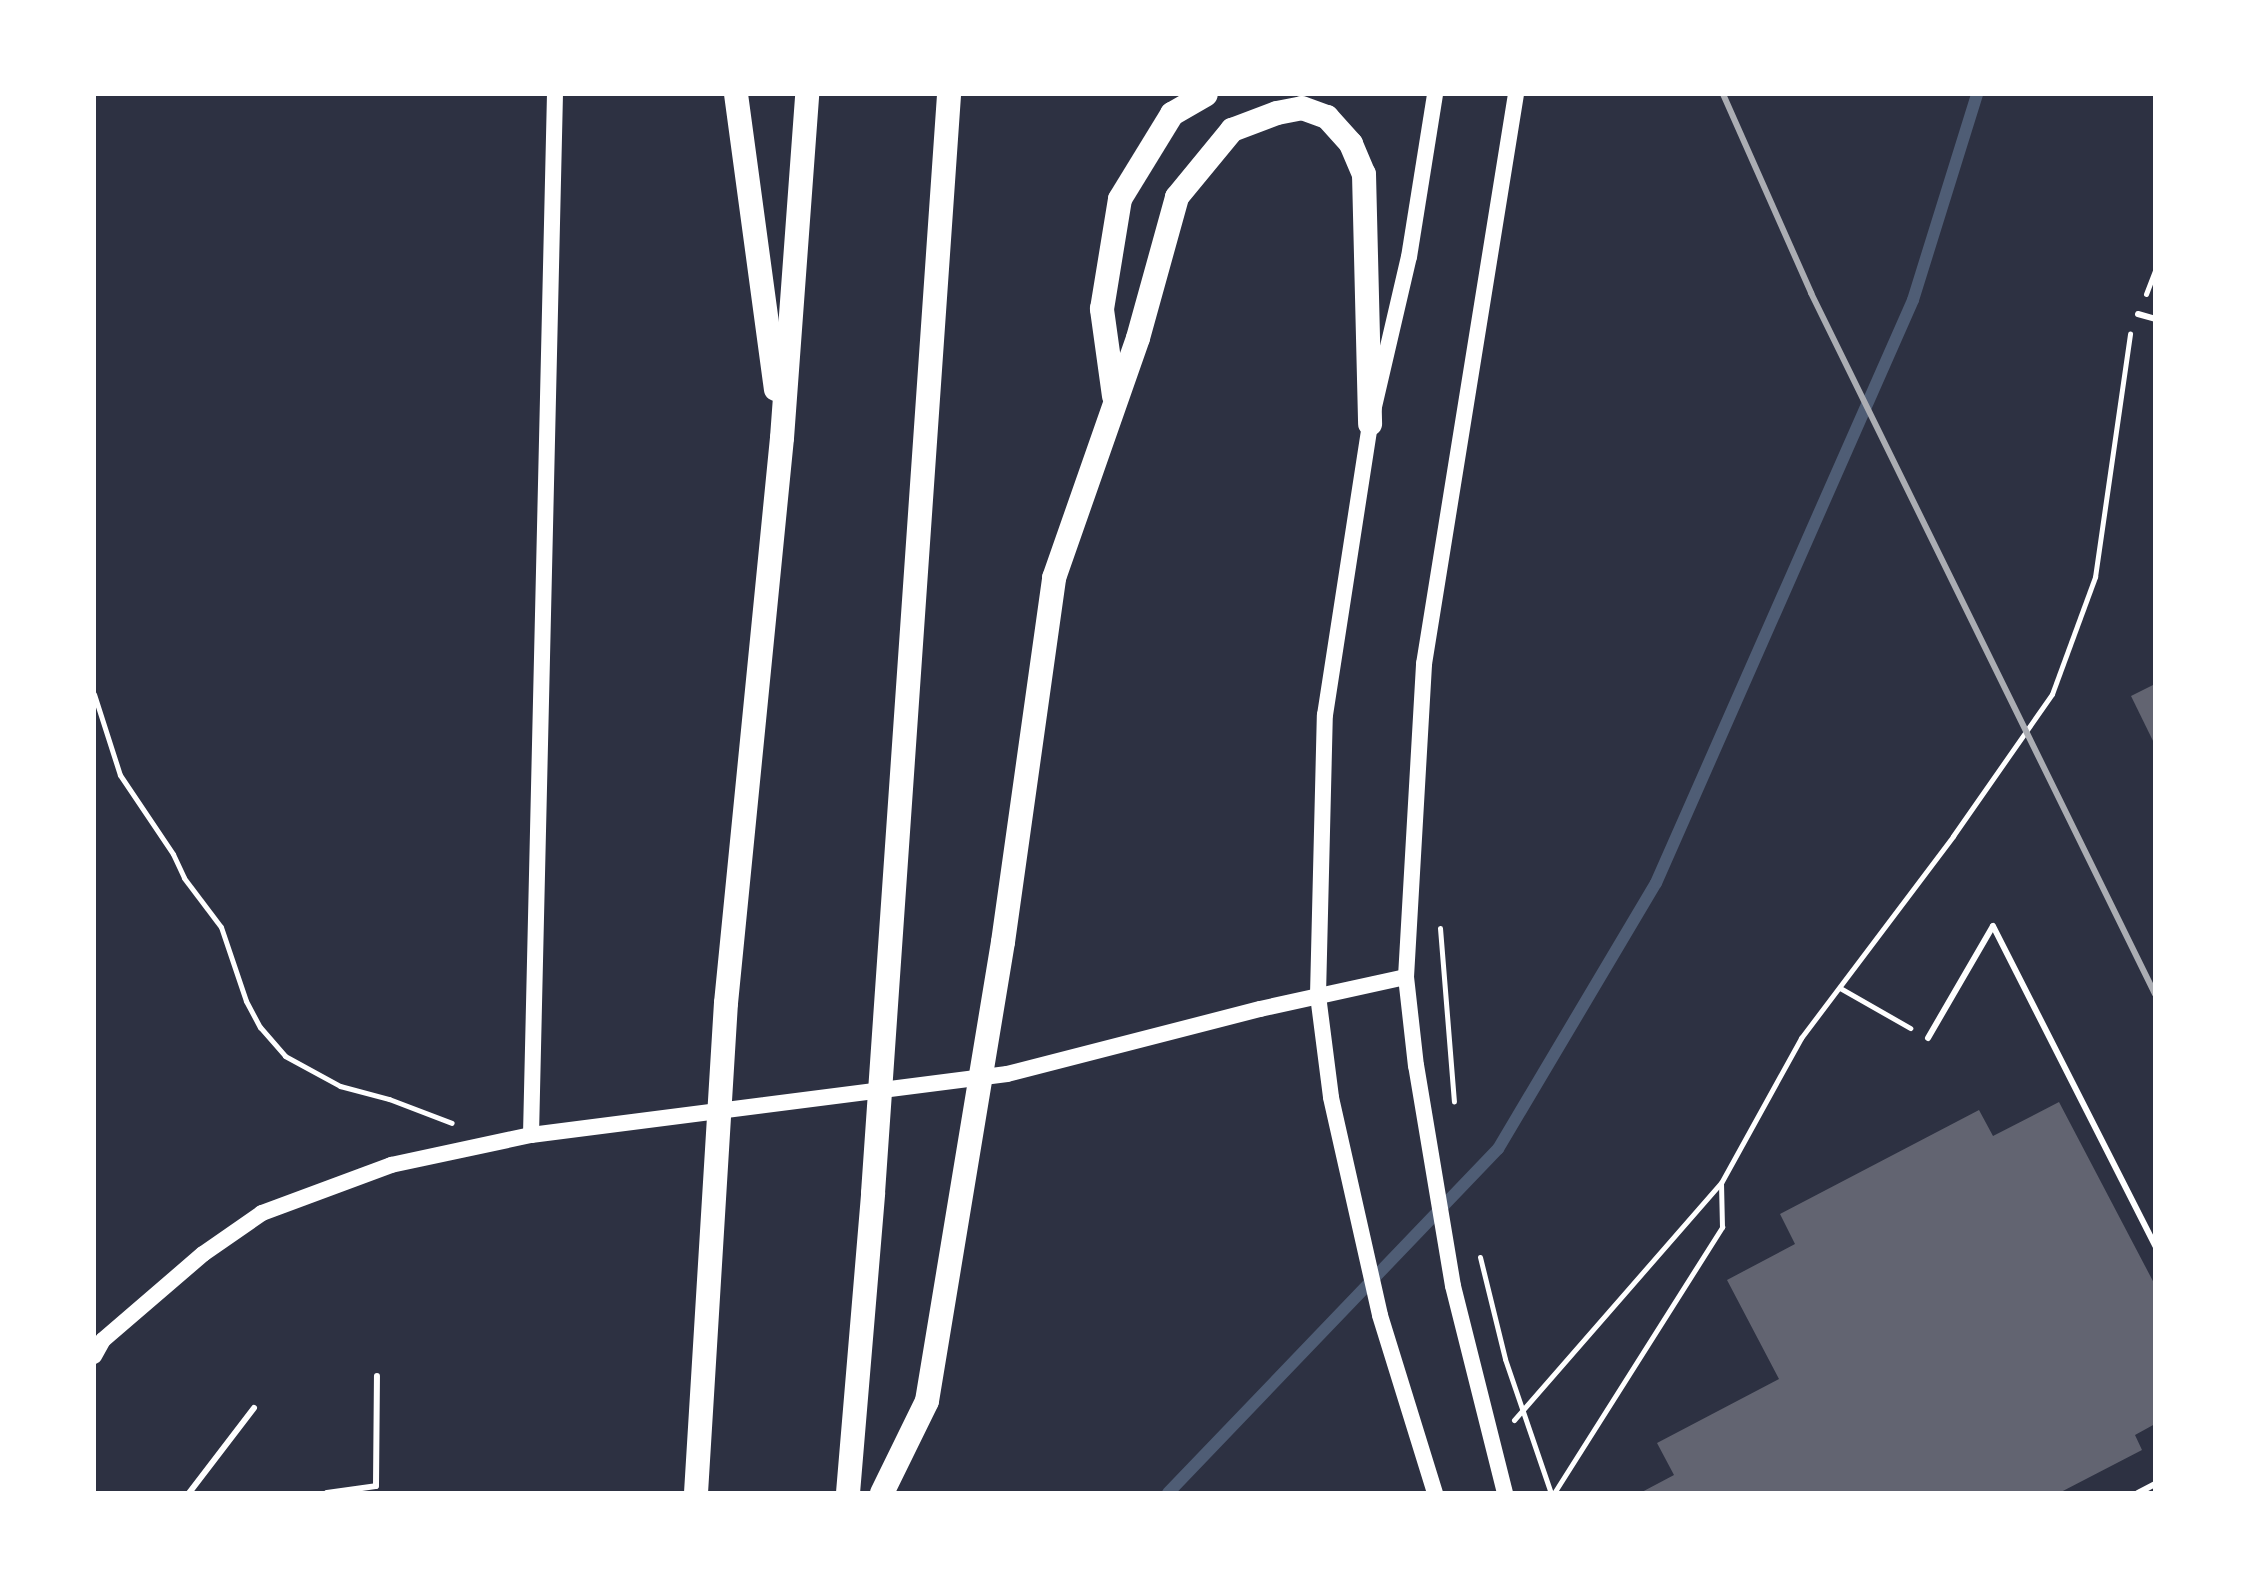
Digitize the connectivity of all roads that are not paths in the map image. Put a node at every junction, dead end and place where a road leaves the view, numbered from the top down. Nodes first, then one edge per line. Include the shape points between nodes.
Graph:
1 (555, 94) edge
2 (736, 94) edge
3 (807, 94) edge
4 (949, 94) edge
5 (1206, 94) edge
6 (1435, 94) edge
7 (1516, 94) edge
8 (2138, 314) road end
9 (2155, 319) edge
10 (1115, 403) junction
11 (1370, 424) junction
12 (782, 438) junction
13 (1406, 977) junction
14 (1318, 995) junction
15 (1928, 1038) road end
16 (531, 1135) junction
17 (2155, 1246) edge
18 (94, 1356) edge
19 (377, 1376) dead end
20 (254, 1408) dead end
21 (2155, 1484) edge
22 (189, 1493) edge
23 (327, 1493) edge
24 (696, 1493) edge
25 (848, 1493) edge
26 (882, 1493) edge
27 (1435, 1493) edge
28 (1505, 1493) edge
29 (2138, 1493) edge

1 - 16 main road
2 - 12 highway
3 - 12 highway
4 - 25 highway
5 - 10 highway via 1172,114 1120,199 1102,309
6 - 11 main road via 1409,257
7 - 13 main road via 1424,664
8 - 9 lane
10 - 11 highway via 1177,197 1232,130 1302,108 1327,117 1351,144 1364,174
10 - 26 highway via 1054,578 1003,942 927,1401
11 - 14 main road via 1325,715
12 - 24 highway via 726,1003
13 - 14 main road
13 - 28 main road via 1453,1286
14 - 16 main road via 1007,1074
14 - 27 main road via 1331,1097 1380,1315
15 - 17 lane via 1993,926
16 - 18 main road via 391,1165 262,1213 203,1254 103,1340
19 - 23 lane via 376,1486
20 - 22 lane
21 - 29 lane

